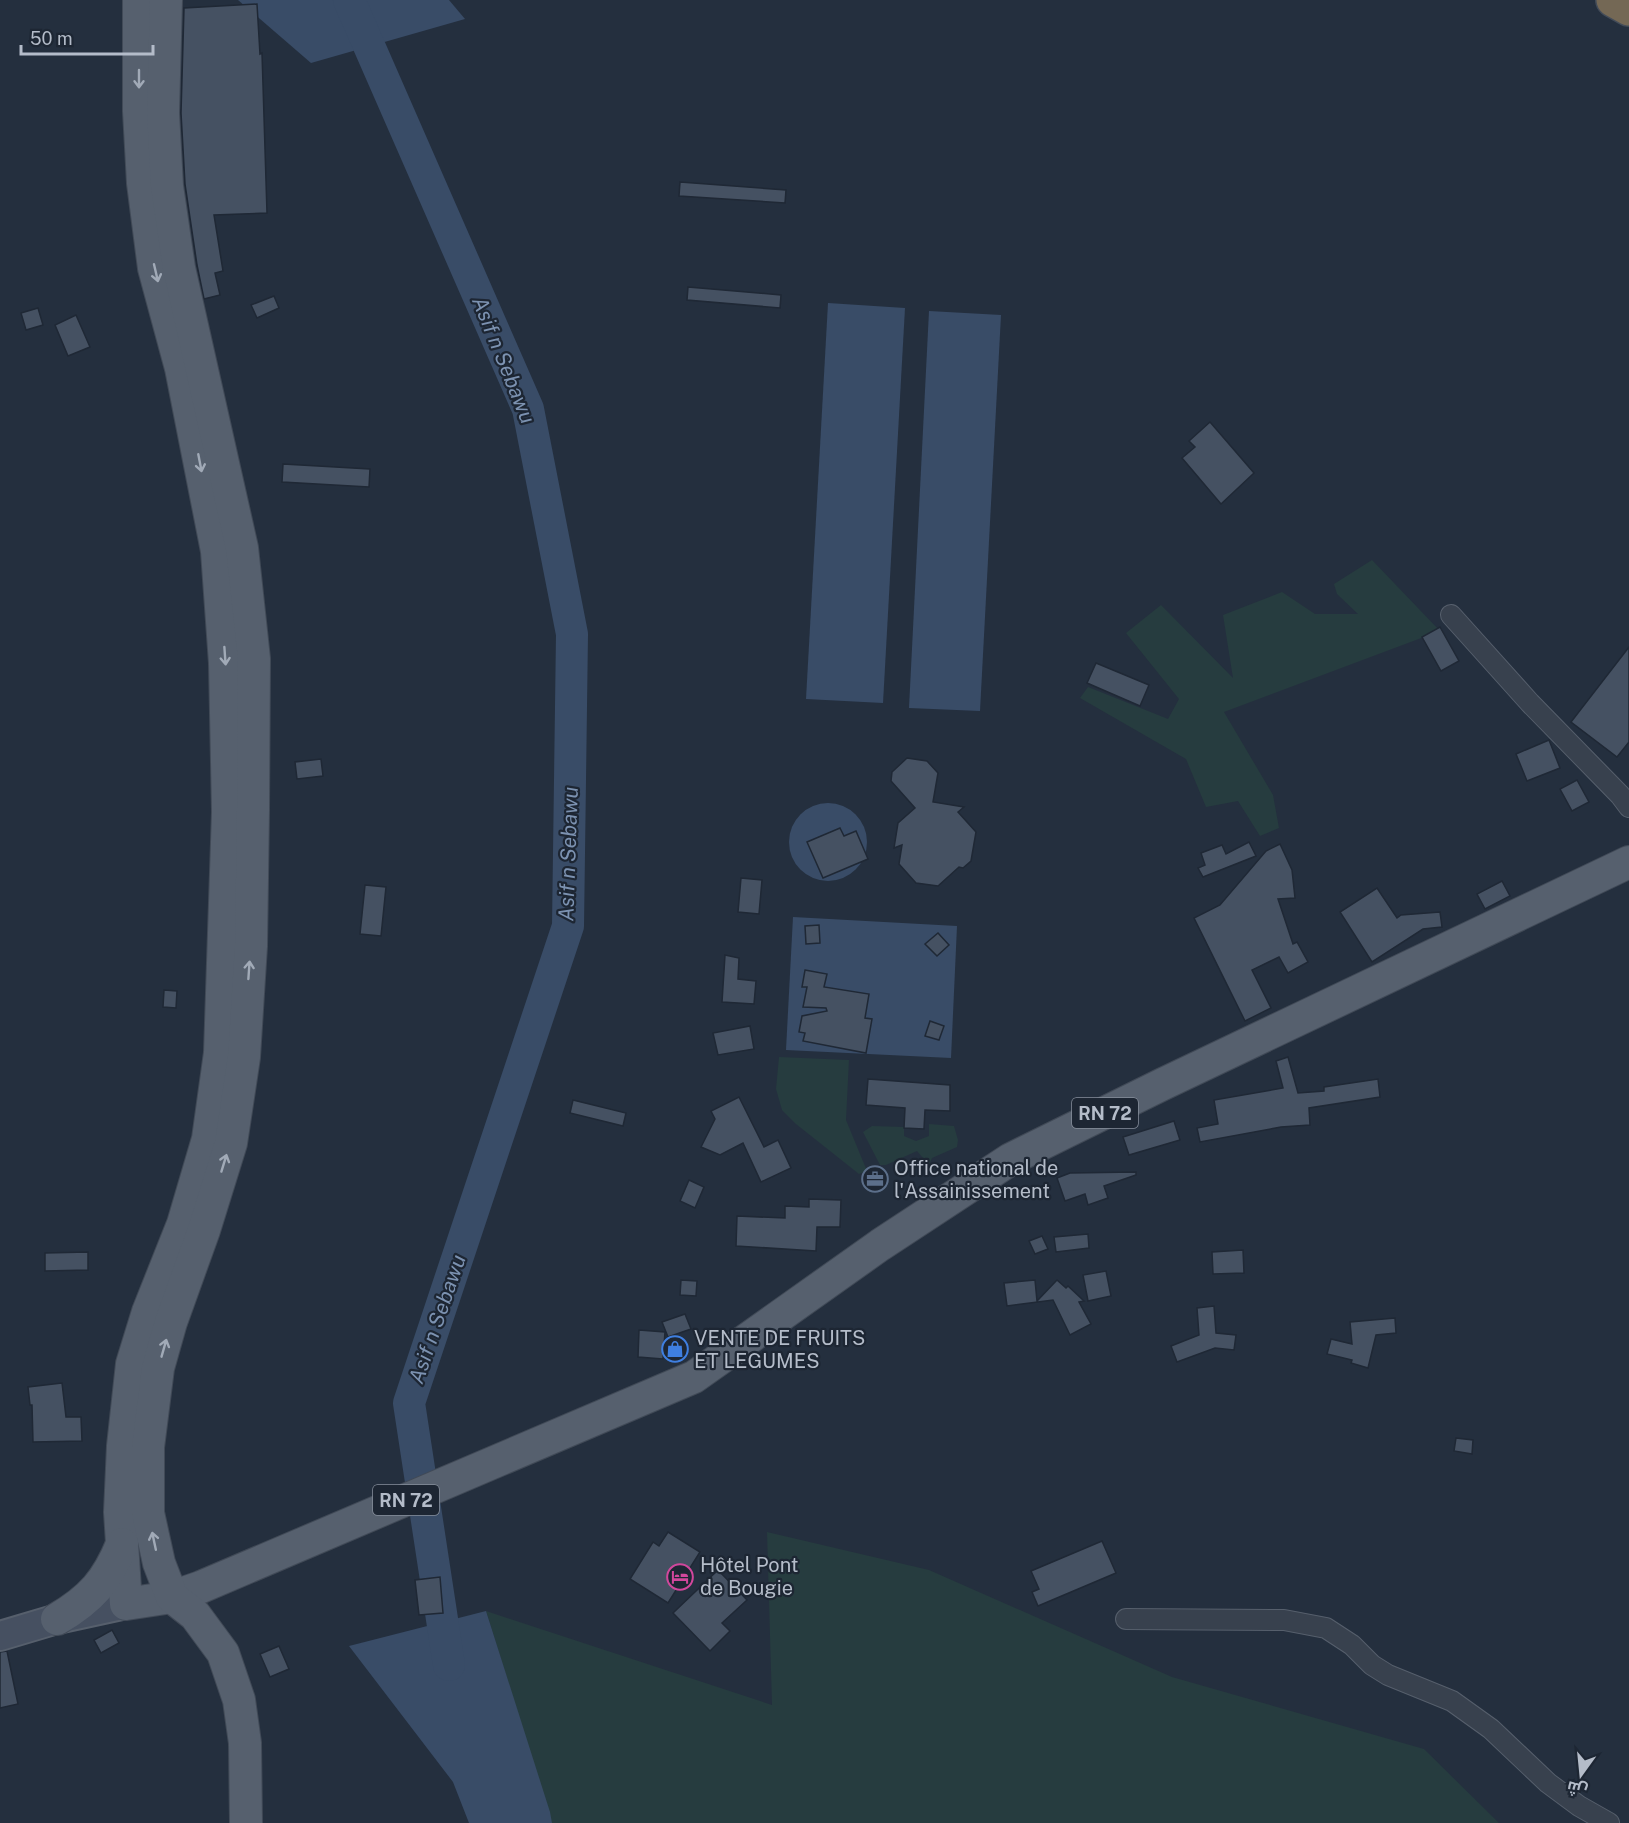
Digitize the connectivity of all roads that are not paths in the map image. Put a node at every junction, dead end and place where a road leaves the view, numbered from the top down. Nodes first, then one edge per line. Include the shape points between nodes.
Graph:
1 (139, 0) edge
2 (166, 0) edge
3 (1613, 0) edge
4 (1629, 9) edge
5 (1451, 615) dead end
6 (1629, 807) edge
7 (1629, 862) edge
8 (122, 1543) junction
9 (172, 1597) junction
10 (126, 1604) junction
11 (57, 1619) junction
12 (1126, 1619) dead end
13 (0, 1636) edge
14 (246, 1823) edge
15 (1609, 1823) edge

1 -> 8 main road via 143,183 154,268 181,368 217,551 225,663 228,812 220,1053 208,1139 183,1224 132,1364 123,1446
9 -> 2 main road via 159,1563 148,1513 148,1447 158,1368 231,1143 244,1057 251,946 254,659 242,548 179,268 167,186 163,113
3 - 4 highway
5 - 6 street
7 - 9 main road, RN 72 via 1011,1159 880,1245 694,1377
8 - 10 main road
8 - 11 main road via 113,1567 98,1588
9 - 10 main road, RN 72
9 - 14 main road via 195,1615 223,1653 239,1700 245,1743
10 - 11 main road
11 - 13 main road
12 - 15 street via 1284,1620 1326,1628 1388,1675 1452,1701 1491,1729 1548,1783

